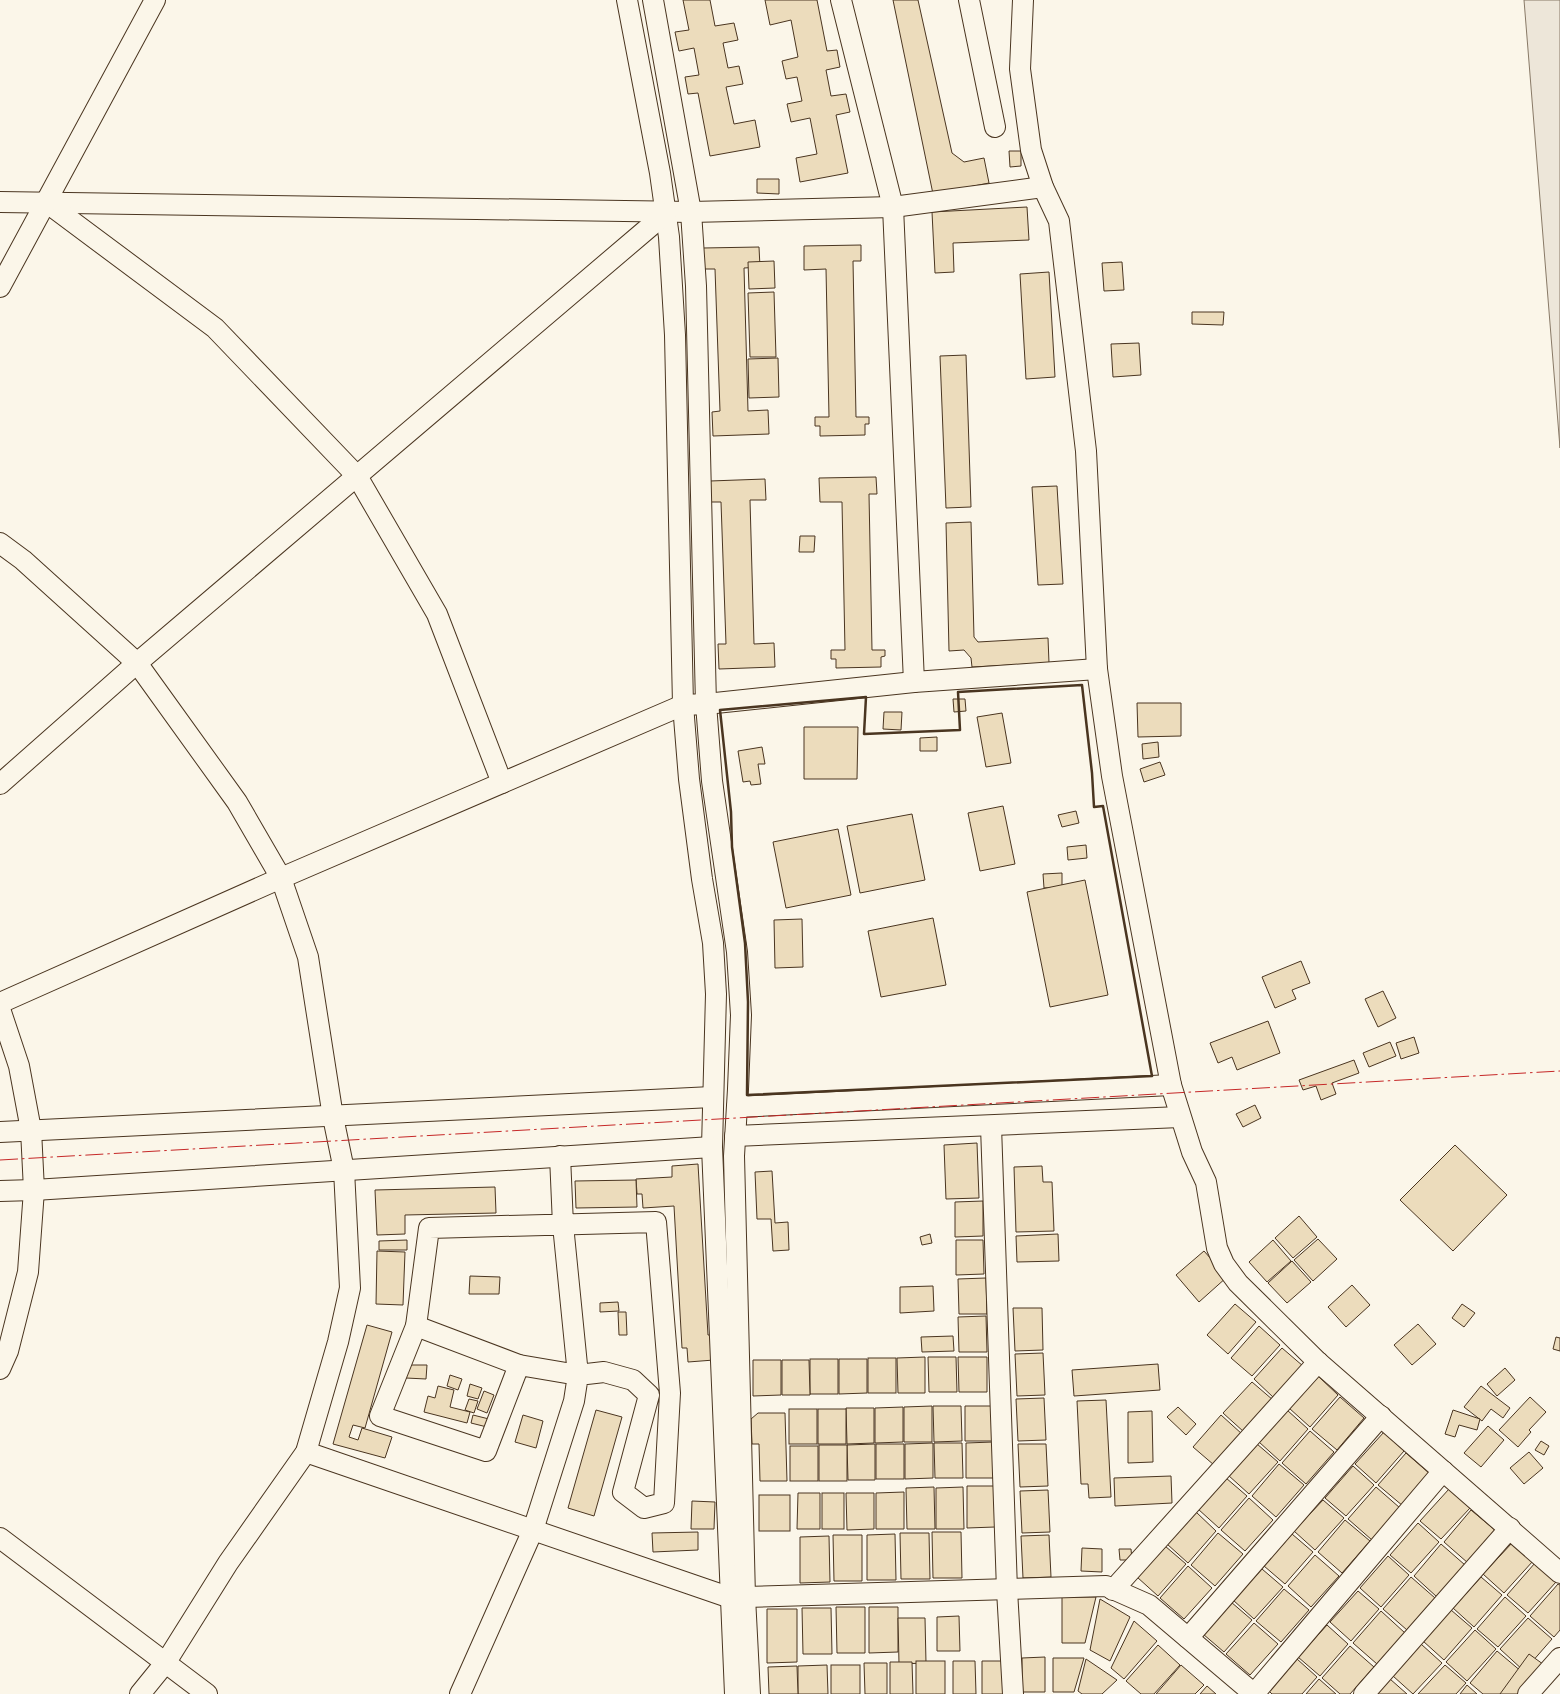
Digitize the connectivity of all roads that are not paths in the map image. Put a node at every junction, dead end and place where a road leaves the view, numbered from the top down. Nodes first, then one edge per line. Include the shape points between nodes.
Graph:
1 (155, 0) edge
2 (627, 0) edge
3 (653, 0) edge
4 (841, 0) edge
5 (969, 0) edge
6 (1023, 0) edge
7 (995, 127) dead end
8 (1043, 187) junction
9 (0, 202) edge
10 (46, 202) junction
11 (892, 207) junction
12 (691, 212) junction
13 (666, 213) junction
14 (0, 287) edge
15 (357, 476) junction
16 (0, 544) edge
17 (137, 663) junction
18 (1098, 669) junction
19 (914, 682) junction
20 (706, 704) junction
21 (683, 705) junction
22 (502, 783) junction
23 (0, 784) edge
24 (281, 878) junction
25 (0, 1003) edge
26 (0, 1009) edge
27 (1171, 1085) junction
28 (712, 1097) junction
29 (737, 1108) junction
30 (333, 1117) junction
31 (1180, 1117) junction
32 (991, 1126) junction
33 (31, 1130) junction
34 (0, 1132) edge
35 (736, 1136) junction
36 (712, 1147) junction
37 (560, 1156) junction
38 (344, 1170) junction
39 (34, 1190) junction
40 (0, 1191) edge
41 (562, 1225) junction
42 (416, 1326) junction
43 (1318, 1362) junction
44 (519, 1365) junction
45 (0, 1369) edge
46 (578, 1375) junction
47 (1381, 1416) junction
48 (306, 1452) junction
49 (1443, 1472) junction
50 (1510, 1528) junction
51 (533, 1530) junction
52 (0, 1538) edge
53 (1560, 1573) edge
54 (1007, 1590) junction
55 (1113, 1590) junction
56 (738, 1598) junction
57 (1188, 1638) junction
58 (1560, 1658) edge
59 (166, 1662) junction
60 (140, 1694) edge
61 (207, 1694) edge
62 (460, 1694) edge
63 (735, 1694) edge
64 (750, 1694) edge
65 (1013, 1694) edge
66 (1254, 1694) edge
67 (1364, 1694) edge
68 (1528, 1694) edge

1 - 10 street
2 - 13 street
3 - 12 street
4 - 11 street
5 - 7 street
6 - 8 street via 1020,69 1031,150
8 - 11 street
8 - 18 street via 1059,221 1086,451
9 - 10 street
10 - 13 street
10 - 14 street
10 - 15 street via 215,328
11 - 12 street
11 - 19 street
12 - 13 street
12 - 20 street via 696,286
13 - 15 street
13 - 21 street via 675,335
15 - 17 street
15 - 22 street via 437,614
16 - 17 street via 23,560
17 - 23 street
17 - 24 street via 237,802
18 - 19 street
18 - 27 street via 1112,776
19 - 20 street
20 - 21 street
20 - 29 street via 712,780 737,952 741,1015
21 - 22 street
21 - 28 street via 689,779 713,943 716,994
22 - 24 street
24 - 25 street
24 - 30 street via 308,957
26 - 33 street via 19,1066
27 - 29 street
27 - 31 street
28 - 30 street
28 - 36 street
29 - 35 street
30 - 33 street
30 - 38 street
31 - 32 street
31 - 43 street via 1206,1182 1217,1248 1224,1264 1238,1283
32 - 35 street
32 - 54 street
33 - 34 street
33 - 39 street
35 - 56 street
36 - 37 street
36 - 56 street via 726,1521
37 - 38 street
37 - 41 street
38 - 39 street
38 - 48 street via 350,1288
39 - 40 street
39 - 45 street via 28,1272 8,1351
41 - 42 street via 429,1228
41 - 46 street
41 - 46 street via 656,1222 670,1393 664,1503 644,1508 623,1492 649,1395 633,1380 604,1372
42 - 44 street
42 - 44 street via 380,1416 486,1451
43 - 47 street
43 - 55 street
44 - 46 street
46 - 51 street via 574,1401
47 - 49 street
47 - 57 street
48 - 51 street
48 - 59 street via 228,1562
49 - 50 street
49 - 66 street
50 - 53 street
50 - 67 street
51 - 56 street
51 - 62 street
52 - 59 street
54 - 55 street via 1106,1586
54 - 56 street
54 - 65 street
55 - 57 street via 1148,1605
56 - 63 street
56 - 64 street
57 - 66 street
58 - 68 street
59 - 60 street
59 - 61 street

